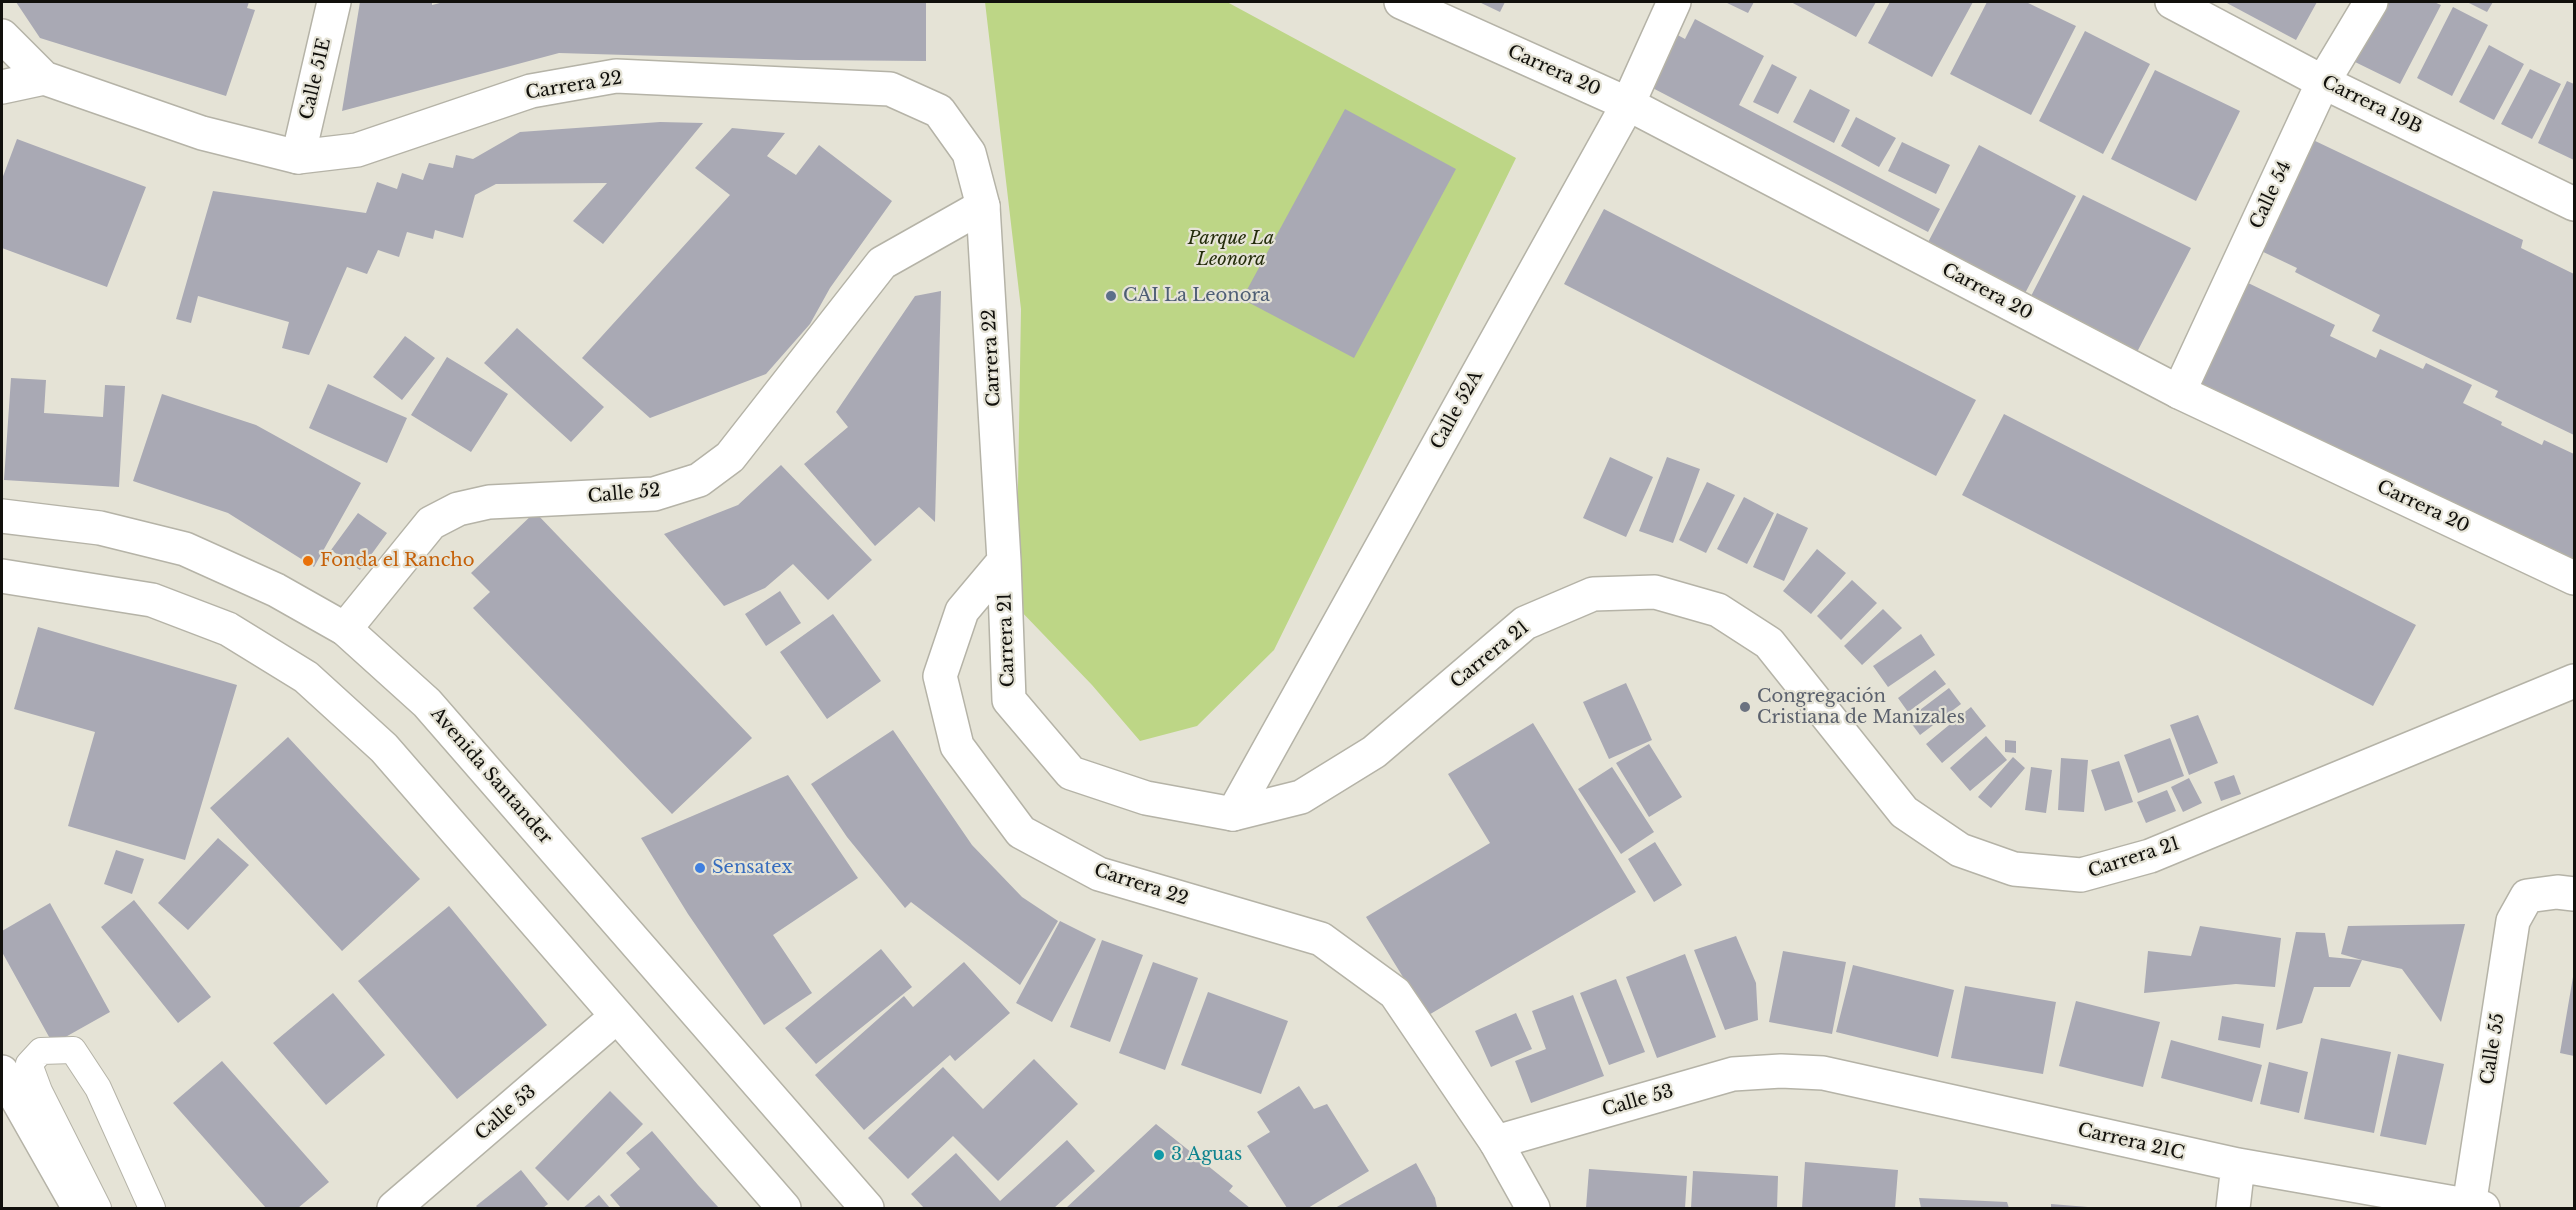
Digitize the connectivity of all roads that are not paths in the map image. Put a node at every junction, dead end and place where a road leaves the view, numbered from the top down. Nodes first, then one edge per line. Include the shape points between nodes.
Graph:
1 (334, 2) edge
2 (1401, 2) edge
3 (1674, 2) edge
4 (2172, 2) edge
5 (2371, 2) edge
6 (2, 36) edge
7 (44, 78) junction
8 (2323, 82) junction
9 (2, 87) edge
10 (1628, 104) junction
11 (298, 157) junction
12 (2574, 204) edge
13 (983, 206) junction
14 (2179, 392) junction
15 (2, 516) edge
16 (1004, 561) junction
17 (2, 576) edge
18 (2574, 578) edge
19 (345, 629) junction
20 (2574, 681) edge
21 (1233, 814) junction
22 (2574, 894) edge
23 (616, 1017) junction
24 (1781, 1071) joint
25 (2, 1083) edge
26 (1496, 1142) junction
27 (2238, 1166) junction
28 (2476, 1207) edge
29 (80, 1209) edge
30 (98, 1209) edge
31 (152, 1209) edge
32 (394, 1209) edge
33 (784, 1209) edge
34 (867, 1209) edge
35 (1533, 1209) edge
36 (2233, 1209) edge

1 - 11 main road, Calle 51E
2 - 10 main road, Carrera 20
3 - 10 main road, Calle 52A
4 - 8 main road, Carrera 19B
5 - 8 main road, Calle 54
6 - 7 main road
7 - 9 main road
7 - 11 main road, Carrera 22 via 202,133
8 - 12 main road, Carrera 19B
8 - 14 main road, Calle 54
10 - 14 main road, Carrera 20
10 - 21 main road, Calle 52A
11 - 13 main road, Carrera 22 via 357,150 531,91 616,76 890,89 939,111 969,153
13 - 16 main road, Carrera 22
13 - 19 main road, Calle 52 via 882,263 730,457 699,480 654,494 489,502 458,509 431,523
14 - 18 main road, Carrera 20
15 - 19 main road, Avenida Santander via 100,528 186,549 276,590
16 - 21 main road, Carrera 21 via 1009,700 1071,773 1146,798
16 - 26 main road, Carrera 22 via 962,611 940,676 957,746 1021,832 1099,873 1320,939 1395,993
17 - 23 main road via 152,600 228,629 306,677 384,748
19 - 34 main road, Avenida Santander via 427,703
20 - 21 main road, Carrera 21 via 2150,856 2081,875 2014,869 1960,850 1904,812 1769,643 1718,610 1654,592 1593,594 1525,623 1374,752 1310,792
22 - 28 main road, Calle 55 via 2527,896 2513,921
23 - 32 main road, Calle 53
23 - 33 main road
24 - 26 main road, Calle 53 via 1733,1074
24 - 27 main road, Carrera 21C via 1823,1073
25 - 29 main road
26 - 35 main road, Carrera 22
27 - 28 main road, Carrera 21C
27 - 36 main road
30 - 31 lane via 29,1064 41,1051 73,1050 98,1088

